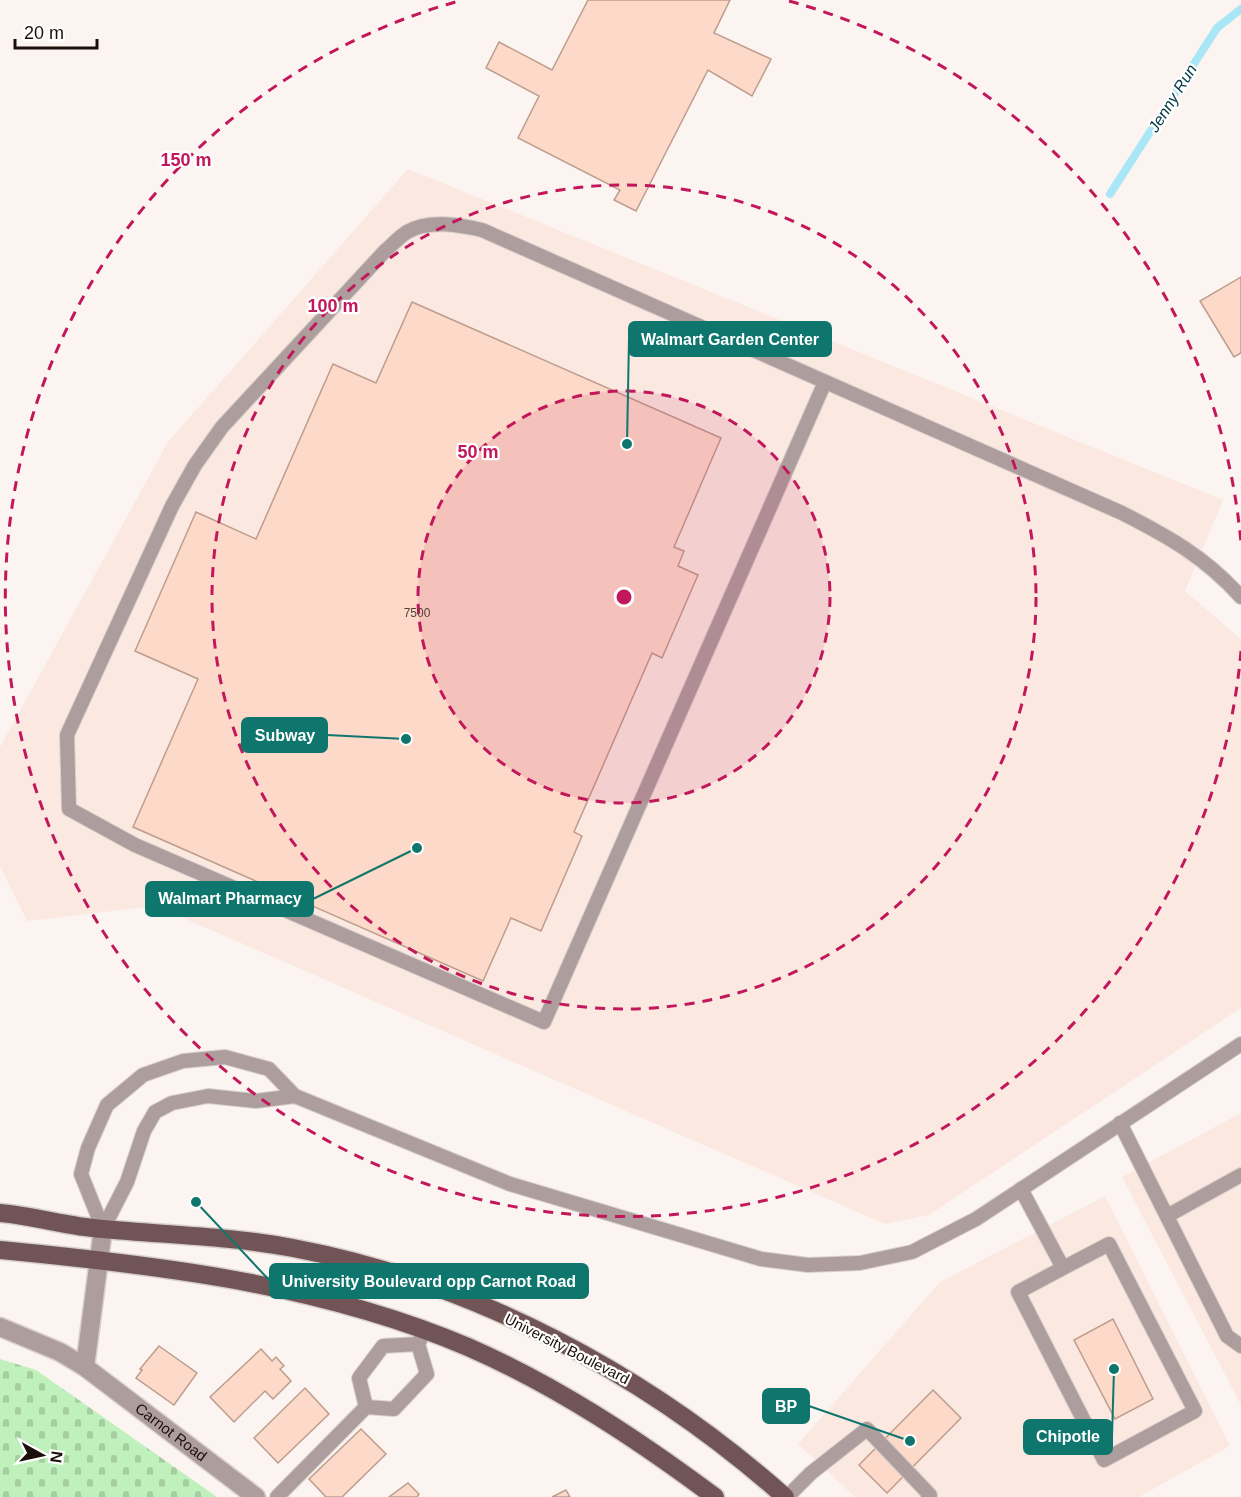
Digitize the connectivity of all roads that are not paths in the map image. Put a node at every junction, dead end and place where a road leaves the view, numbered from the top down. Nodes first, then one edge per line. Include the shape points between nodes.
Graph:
1 (825, 382) junction
2 (1241, 597) edge
3 (1241, 1044) edge
4 (295, 1096) junction
5 (1120, 1123) junction
6 (1241, 1175) edge
7 (1021, 1189) junction
8 (0, 1213) edge
9 (1167, 1216) junction
10 (103, 1229) junction
11 (0, 1250) edge
12 (101, 1260) junction
13 (1063, 1268) junction
14 (0, 1327) edge
15 (422, 1338) junction
16 (1241, 1346) edge
17 (85, 1367) junction
18 (366, 1407) junction
19 (930, 1496) edge
20 (256, 1497) edge
21 (277, 1497) edge
22 (715, 1497) edge
23 (786, 1497) edge

1 - 1 lane via 482,230 435,225 408,231 222,427 195,465 172,506 67,735 69,809 135,844 544,1022
1 - 2 lane via 1179,542 1219,572
3 - 5 lane
4 - 7 lane via 510,1184 760,1259 808,1265 860,1263 912,1252 976,1219
4 - 10 lane via 256,1101 208,1096 172,1103 155,1112 128,1182
4 - 10 lane via 269,1070 225,1057 183,1061 142,1075 107,1105 81,1174
5 - 7 lane
5 - 9 lane
6 - 9 lane
7 - 13 lane
8 - 10 main road, University Boulevard
9 - 16 lane via 1227,1336
10 - 12 street
10 - 23 main road, University Boulevard via 201,1235 292,1248 374,1267 478,1305 579,1352 641,1388 696,1425
11 - 12 main road
12 - 15 main road via 285,1291 349,1307
12 - 17 street
13 - 13 lane via 1108,1244 1195,1411 1104,1460 1018,1292
14 - 17 street, Carnot Road
15 - 18 lane via 383,1346 359,1378
15 - 18 lane via 427,1374 394,1409
15 - 22 main road via 525,1374 650,1449
17 - 20 street, Carnot Road
18 - 21 lane
19 - 23 lane via 867,1429

